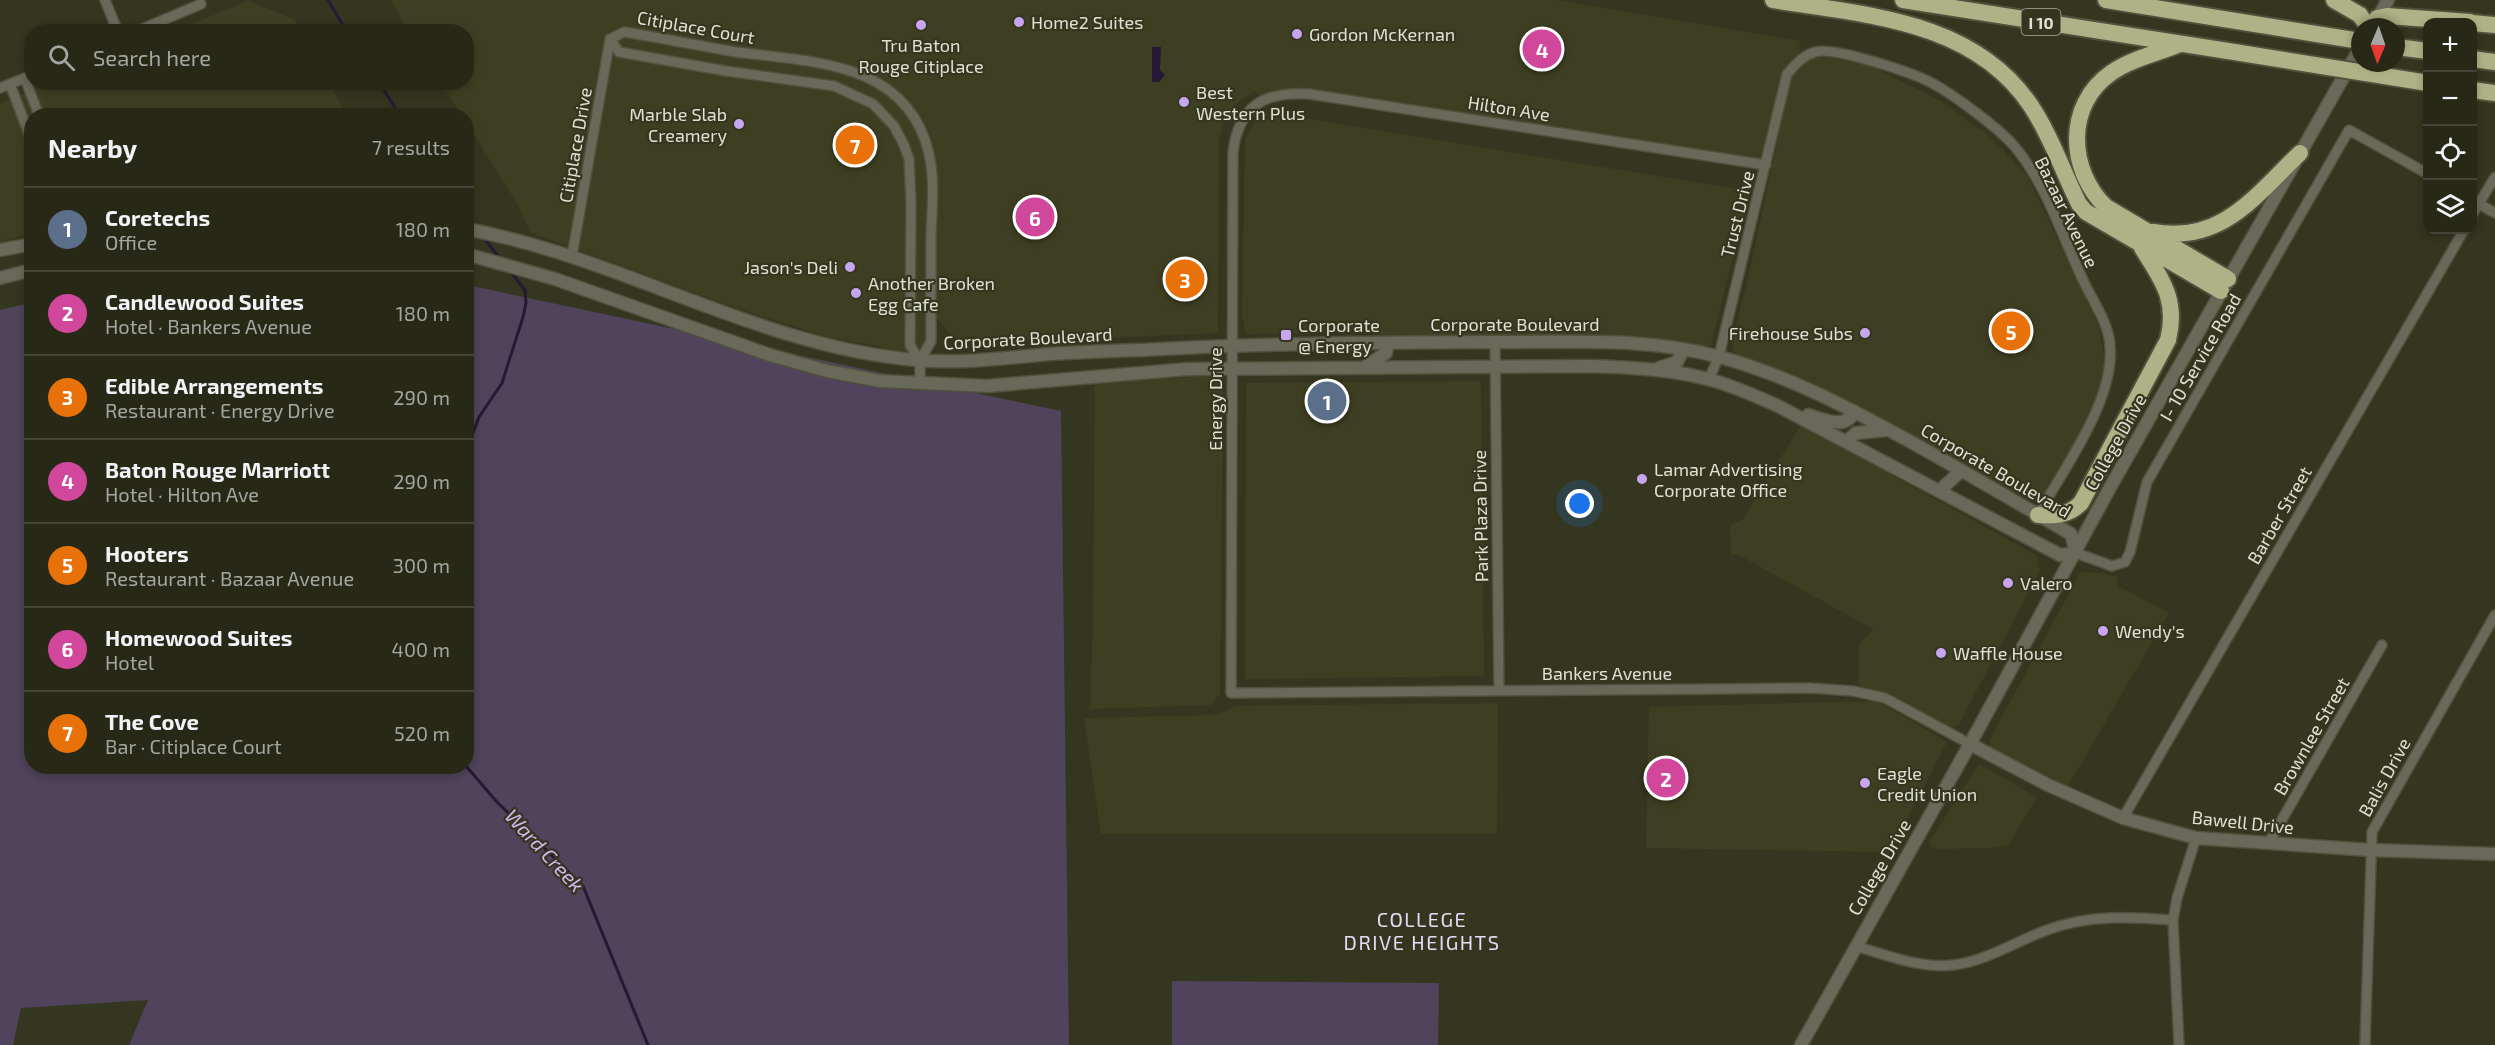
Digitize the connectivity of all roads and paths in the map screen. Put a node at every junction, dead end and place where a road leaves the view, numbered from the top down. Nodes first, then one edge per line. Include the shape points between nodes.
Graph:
1 (105, 0) edge
2 (1773, 0) edge
3 (1903, 0) edge
4 (2106, 0) edge
5 (2334, 0) edge
6 (2388, 0) edge
7 (201, 4) dead end
8 (2364, 18) edge
9 (2376, 18) edge
10 (2393, 18) edge
11 (2423, 19) edge
12 (115, 24) edge
13 (154, 24) edge
14 (2477, 24) edge
15 (2495, 25) edge
16 (610, 39) junction
17 (2351, 40) edge
18 (2180, 44) junction
19 (2405, 47) edge
20 (729, 50) junction
21 (2423, 50) edge
22 (1799, 59) joint
23 (2477, 60) edge
24 (2495, 62) edge
25 (2351, 64) edge
26 (849, 69) junction
27 (726, 71) junction
28 (24, 78) edge
29 (2423, 82) edge
30 (10, 84) junction
31 (0, 88) edge
32 (842, 89) junction
33 (32, 90) edge
34 (2477, 91) edge
35 (2495, 93) edge
36 (37, 108) edge
37 (1251, 110) joint
38 (24, 121) edge
39 (919, 128) junction
40 (901, 139) junction
41 (2300, 153) junction
42 (1766, 165) junction
43 (2423, 172) edge
44 (2495, 177) edge
45 (2477, 201) edge
46 (2477, 203) edge
47 (2495, 213) edge
48 (474, 231) edge
49 (2462, 234) edge
50 (2139, 236) junction
51 (910, 243) junction
52 (931, 244) junction
53 (24, 246) edge
54 (0, 250) edge
55 (474, 256) edge
56 (572, 256) junction
57 (24, 272) edge
58 (0, 278) edge
59 (2224, 285) junction
60 (1495, 342) junction
61 (1388, 343) junction
62 (1231, 345) junction
63 (1684, 349) junction
64 (1719, 356) junction
65 (920, 361) junction
66 (1364, 367) junction
67 (1495, 367) junction
68 (1231, 368) junction
69 (1655, 369) junction
70 (1709, 379) junction
71 (920, 384) junction
72 (1854, 411) junction
73 (1794, 414) junction
74 (1888, 430) junction
75 (1847, 441) junction
76 (1961, 471) junction
77 (1940, 490) junction
78 (2038, 515) junction
79 (2076, 553) junction
80 (2495, 615) edge
81 (2382, 645) dead end
82 (1499, 690) junction
83 (1231, 693) joint
84 (1970, 744) junction
85 (2123, 818) junction
86 (2196, 838) junction
87 (2268, 844) junction
88 (2370, 850) junction
89 (2495, 854) edge
90 (2173, 920) junction
91 (1855, 946) junction
92 (1801, 1045) edge
93 (2179, 1045) edge
94 (2365, 1045) edge

1 - 12 street
2 - 50 highway via 1937,32 1976,52 2008,78 2031,105 2079,204 2094,219
3 - 18 highway, I 10
4 - 17 highway
5 - 8 highway
6 - 9 street
7 - 13 street
10 - 11 highway
14 - 15 highway
16 - 20 street, Citiplace Court via 624,32
16 - 27 street, Citiplace Court via 619,52
16 - 56 street, Citiplace Drive
18 - 29 highway, I 10, bridge
18 - 50 highway via 2110,73 2088,100 2078,130 2079,163 2091,191
19 - 21 highway
20 - 26 street, Citiplace Court
20 - 27 street
22 - 42 street, Trust Drive via 1787,74
22 - 78 street, Bazaar Avenue via 1817,51 1851,56 1932,83 1995,128 2015,147 2037,181 2101,316 2110,345 2108,378 2101,403
23 - 24 highway
25 - 41 street, College Drive
26 - 32 street
26 - 39 street, Citiplace Court via 886,87
27 - 32 street, Citiplace Court
28 - 30 street
30 - 31 street
30 - 38 street
32 - 40 street, Citiplace Court via 873,104
33 - 36 street
34 - 35 highway
37 - 42 street, Hilton Ave via 1277,94 1309,94
37 - 62 street, Energy Drive via 1235,136 1233,152
39 - 40 street
39 - 52 street, Citiplace Court via 929,156
40 - 51 street, Citiplace Court via 909,159
41 - 50 highway via 2222,224 2184,235
41 - 59 street, College Drive
42 - 64 street, Trust Drive
43 - 79 street, I- 10 Service Road via 2349,130 2147,482 2125,562 2112,566
44 - 45 street
46 - 47 street
48 - 56 street, Corporate Boulevard
49 - 85 street, Barber Street
50 - 59 highway
50 - 78 highway via 2166,287 2172,315 2168,340 2081,503 2063,515
51 - 52 street
51 - 65 street, Citiplace Court via 910,345
52 - 65 street, Citiplace Court via 931,341
53 - 54 street
55 - 71 street via 586,290 770,355 880,381
56 - 65 street, Corporate Boulevard via 819,344
57 - 58 street
59 - 79 street, College Drive
60 - 61 street, Corporate Boulevard
60 - 63 street, Corporate Boulevard via 1618,342
60 - 67 street, Park Plaza Drive
61 - 62 street, Corporate Boulevard
61 - 66 street via 1386,353
62 - 65 street, Corporate Boulevard via 991,361
62 - 68 street, Energy Drive
63 - 64 street, Corporate Boulevard
63 - 69 street via 1677,362
64 - 70 street, Trust Drive
64 - 72 street, Corporate Boulevard via 1785,377
65 - 71 street, Citiplace Court
66 - 67 street
66 - 68 street
67 - 69 street
67 - 82 street, Park Plaza Drive
68 - 71 street via 987,386
68 - 83 street, Energy Drive
69 - 70 street
70 - 73 street
72 - 73 street via 1840,423
72 - 74 street, Corporate Boulevard
73 - 75 street
74 - 75 street via 1856,433
74 - 76 street, Corporate Boulevard
75 - 77 street
76 - 77 street
76 - 78 street, Corporate Boulevard
77 - 79 street via 2060,555
78 - 79 street, Corporate Boulevard via 2072,534
79 - 84 street, College Drive
80 - 88 street, Balis Drive via 2372,832
81 - 87 street, Brownlee Street
82 - 83 street, Bankers Avenue
82 - 84 street, Bankers Avenue via 1853,691 1885,698
84 - 85 street, Bawell Drive
84 - 91 street, College Drive
85 - 86 street, Bawell Drive
86 - 87 street, Bawell Drive
86 - 90 street
87 - 88 street, Bawell Drive
88 - 89 street, Bawell Drive
88 - 94 street, Balis Drive
90 - 91 street via 2114,916 2077,921 2047,929 1988,956 1953,965 1918,964
90 - 93 street
91 - 92 street, College Drive

